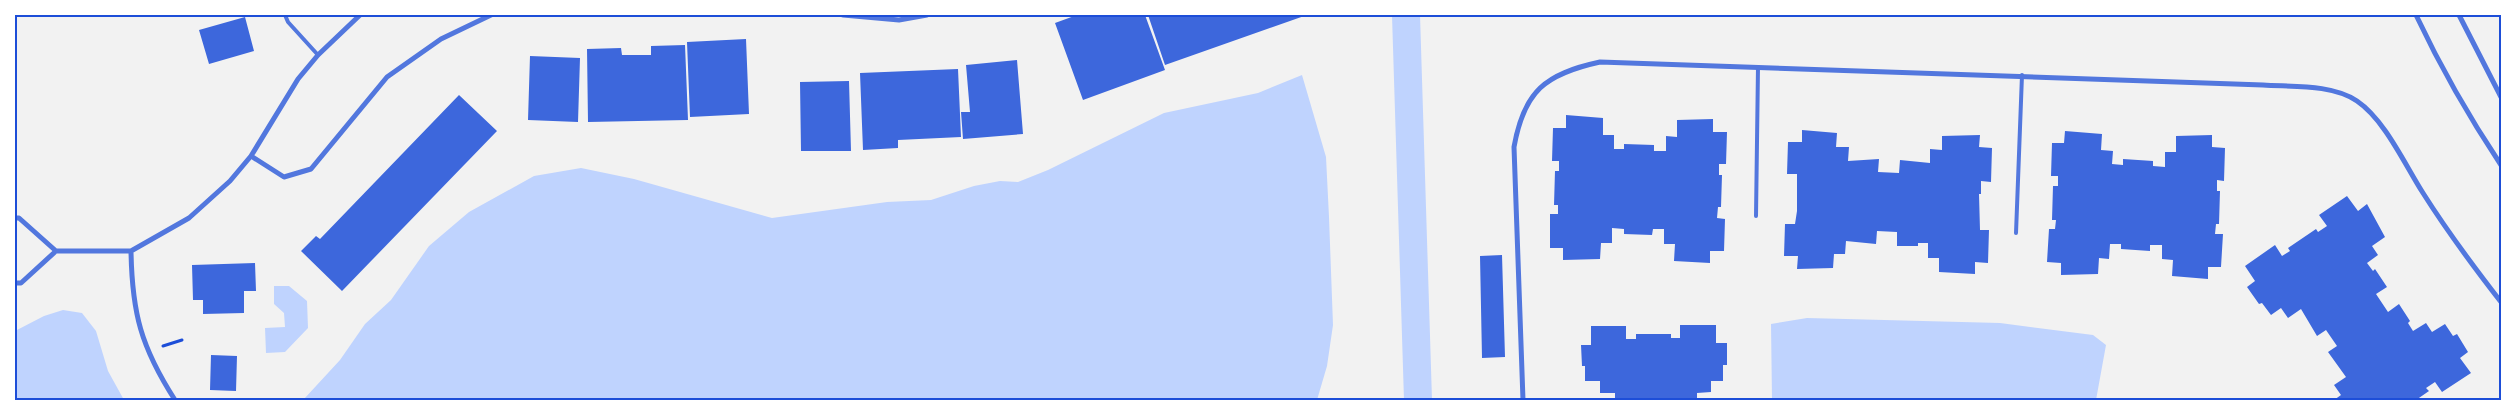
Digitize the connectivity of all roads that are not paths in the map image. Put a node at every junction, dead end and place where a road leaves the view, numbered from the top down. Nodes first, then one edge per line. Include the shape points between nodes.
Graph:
1 (285, 15) edge
2 (360, 15) edge
3 (491, 15) edge
4 (843, 15) edge
5 (927, 15) edge
6 (2416, 15) edge
7 (2459, 15) edge
8 (318, 56) junction
9 (1758, 67) junction
10 (2022, 76) junction
11 (2501, 97) edge
12 (251, 156) junction
13 (2501, 165) edge
14 (1756, 216) dead end
15 (15, 218) edge
16 (2016, 233) dead end
17 (56, 251) junction
18 (131, 251) junction
19 (15, 283) edge
20 (2501, 302) edge
21 (174, 400) edge
22 (1522, 400) edge

1 - 8 lane
2 - 8 street
3 - 12 street via 441,38 387,77 311,169 284,177
4 - 5 street via 899,20
6 - 13 street via 2472,121
7 - 11 street
8 - 12 street via 298,79
9 - 10 street
9 - 14 lane
9 - 22 street via 1600,62 1561,74 1530,97 1519,122 1514,147
10 - 16 lane
10 - 20 street via 2310,88 2356,100 2390,139 2458,246
12 - 18 street via 230,181 189,218
15 - 17 street via 19,218
17 - 18 street
17 - 19 street via 21,282
18 - 21 street via 137,323 154,368

